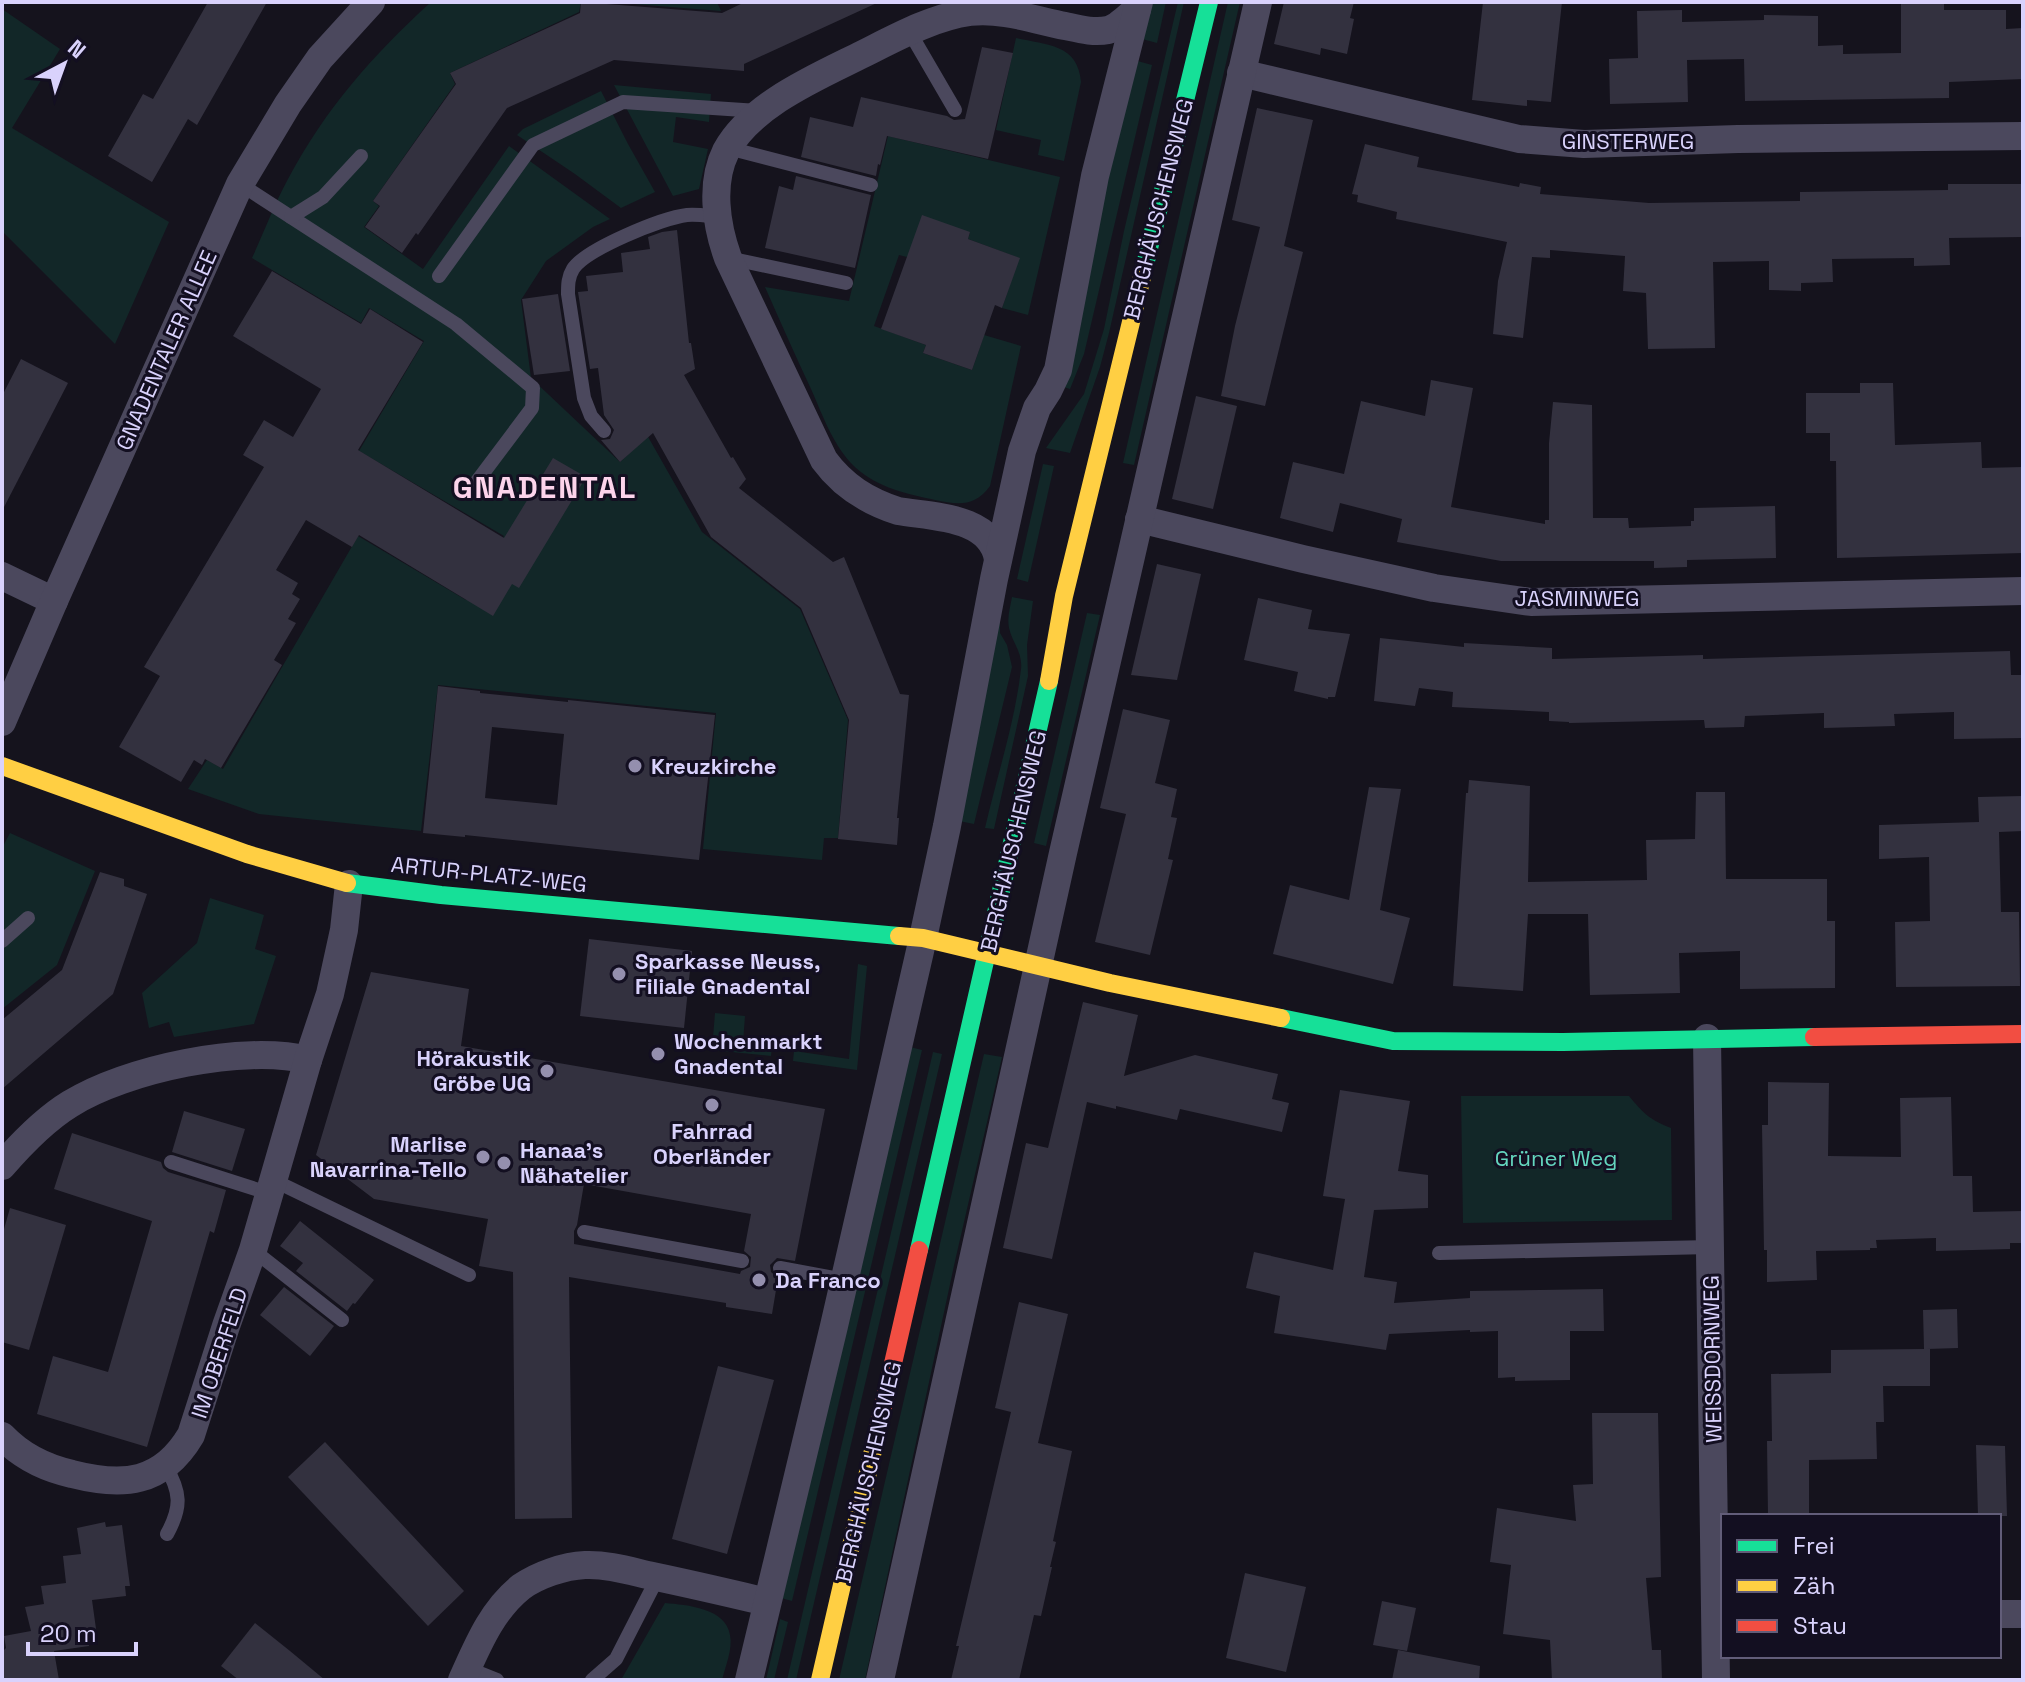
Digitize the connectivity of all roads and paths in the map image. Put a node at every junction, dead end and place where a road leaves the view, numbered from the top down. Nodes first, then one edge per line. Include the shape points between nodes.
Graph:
1 (1209, 2) edge
2 (1258, 2) edge
3 (1138, 6) edge
4 (354, 8) edge
5 (1035, 11) edge
6 (909, 31) junction
7 (1241, 73) junction
8 (955, 110) dead end
9 (762, 112) junction
10 (2023, 136) edge
11 (728, 148) junction
12 (361, 156) dead end
13 (240, 184) junction
14 (871, 185) dead end
15 (291, 217) junction
16 (718, 217) junction
17 (728, 258) junction
18 (439, 276) dead end
19 (846, 283) dead end
20 (604, 431) dead end
21 (475, 484) dead end
22 (1139, 519) junction
23 (998, 559) junction
24 (2, 576) edge
25 (2023, 591) edge
26 (54, 601) junction
27 (2, 722) edge
28 (2, 766) edge
29 (349, 884) junction
30 (28, 918) dead end
31 (923, 938) junction
32 (2, 941) edge
33 (987, 954) junction
34 (1038, 966) junction
35 (2023, 1034) edge
36 (1707, 1038) junction
37 (308, 1060) junction
38 (171, 1162) dead end
39 (2, 1166) edge
40 (273, 1188) junction
41 (584, 1232) dead end
42 (1711, 1247) junction
43 (253, 1250) junction
44 (1439, 1253) dead end
45 (742, 1261) dead end
46 (780, 1268) dead end
47 (469, 1275) dead end
48 (845, 1280) junction
49 (342, 1320) dead end
50 (2, 1436) edge
51 (165, 1465) junction
52 (167, 1534) dead end
53 (658, 1577) junction
54 (767, 1602) junction
55 (2001, 1614) edge
56 (2023, 1614) edge
57 (1719, 1619) edge
58 (464, 1674) edge
59 (497, 1680) edge
60 (592, 1680) edge
61 (749, 1680) edge
62 (820, 1680) edge
63 (880, 1680) edge
64 (1716, 1680) edge

1 - 33 street, BERGHÄUSCHENSWEG via 1064,596
2 - 7 street
3 - 5 street via 1110,30 1084,30
3 - 23 street via 1095,176 1058,370 1022,451
4 - 13 street, GNADENTALER ALLEE
5 - 6 street via 973,11
6 - 8 lane
6 - 9 street via 800,86
7 - 10 street, GINSTERWEG via 1519,139 1584,144
7 - 22 street
9 - 11 street
9 - 18 lane via 623,102 533,145
11 - 14 lane
11 - 16 street via 718,173
12 - 15 lane via 323,197
13 - 15 lane
13 - 26 street, GNADENTALER ALLEE
15 - 21 lane via 456,324 533,388 532,408
16 - 17 street
16 - 20 lane via 692,214 654,224 574,267 568,294 584,398
17 - 19 lane
17 - 23 street via 824,460 839,479 856,493 898,511 975,527 990,539
22 - 25 street, JASMINWEG via 1434,588 1531,602
22 - 34 street
23 - 31 street
24 - 26 street
26 - 27 street, GNADENTALER ALLEE
28 - 29 street, ARTUR-PLATZ-WEG via 247,854
29 - 31 street, ARTUR-PLATZ-WEG
29 - 37 street, IM OBERFELD via 330,994
30 - 32 lane
31 - 33 street, ARTUR-PLATZ-WEG
31 - 48 street
33 - 34 street
33 - 62 street, BERGHÄUSCHENSWEG
34 - 36 street via 1393,1041
34 - 63 street
35 - 36 street
36 - 42 street, WEISSDORNWEG
37 - 39 street via 236,1056 106,1086 71,1103
37 - 40 street, IM OBERFELD
38 - 40 lane
40 - 43 street, IM OBERFELD
40 - 47 lane
41 - 45 lane
42 - 44 lane
42 - 57 street, WEISSDORNWEG
43 - 49 lane
43 - 51 street, IM OBERFELD via 191,1435
46 - 48 lane
48 - 54 street
50 - 51 street, IM OBERFELD via 37,1463 105,1482 134,1480
51 - 52 lane via 179,1497 177,1517
53 - 54 street
53 - 58 street via 585,1565 544,1575 522,1587 499,1611
53 - 60 lane via 616,1659
54 - 61 street
55 - 56 street
57 - 64 street, WEISSDORNWEG
58 - 59 lane

